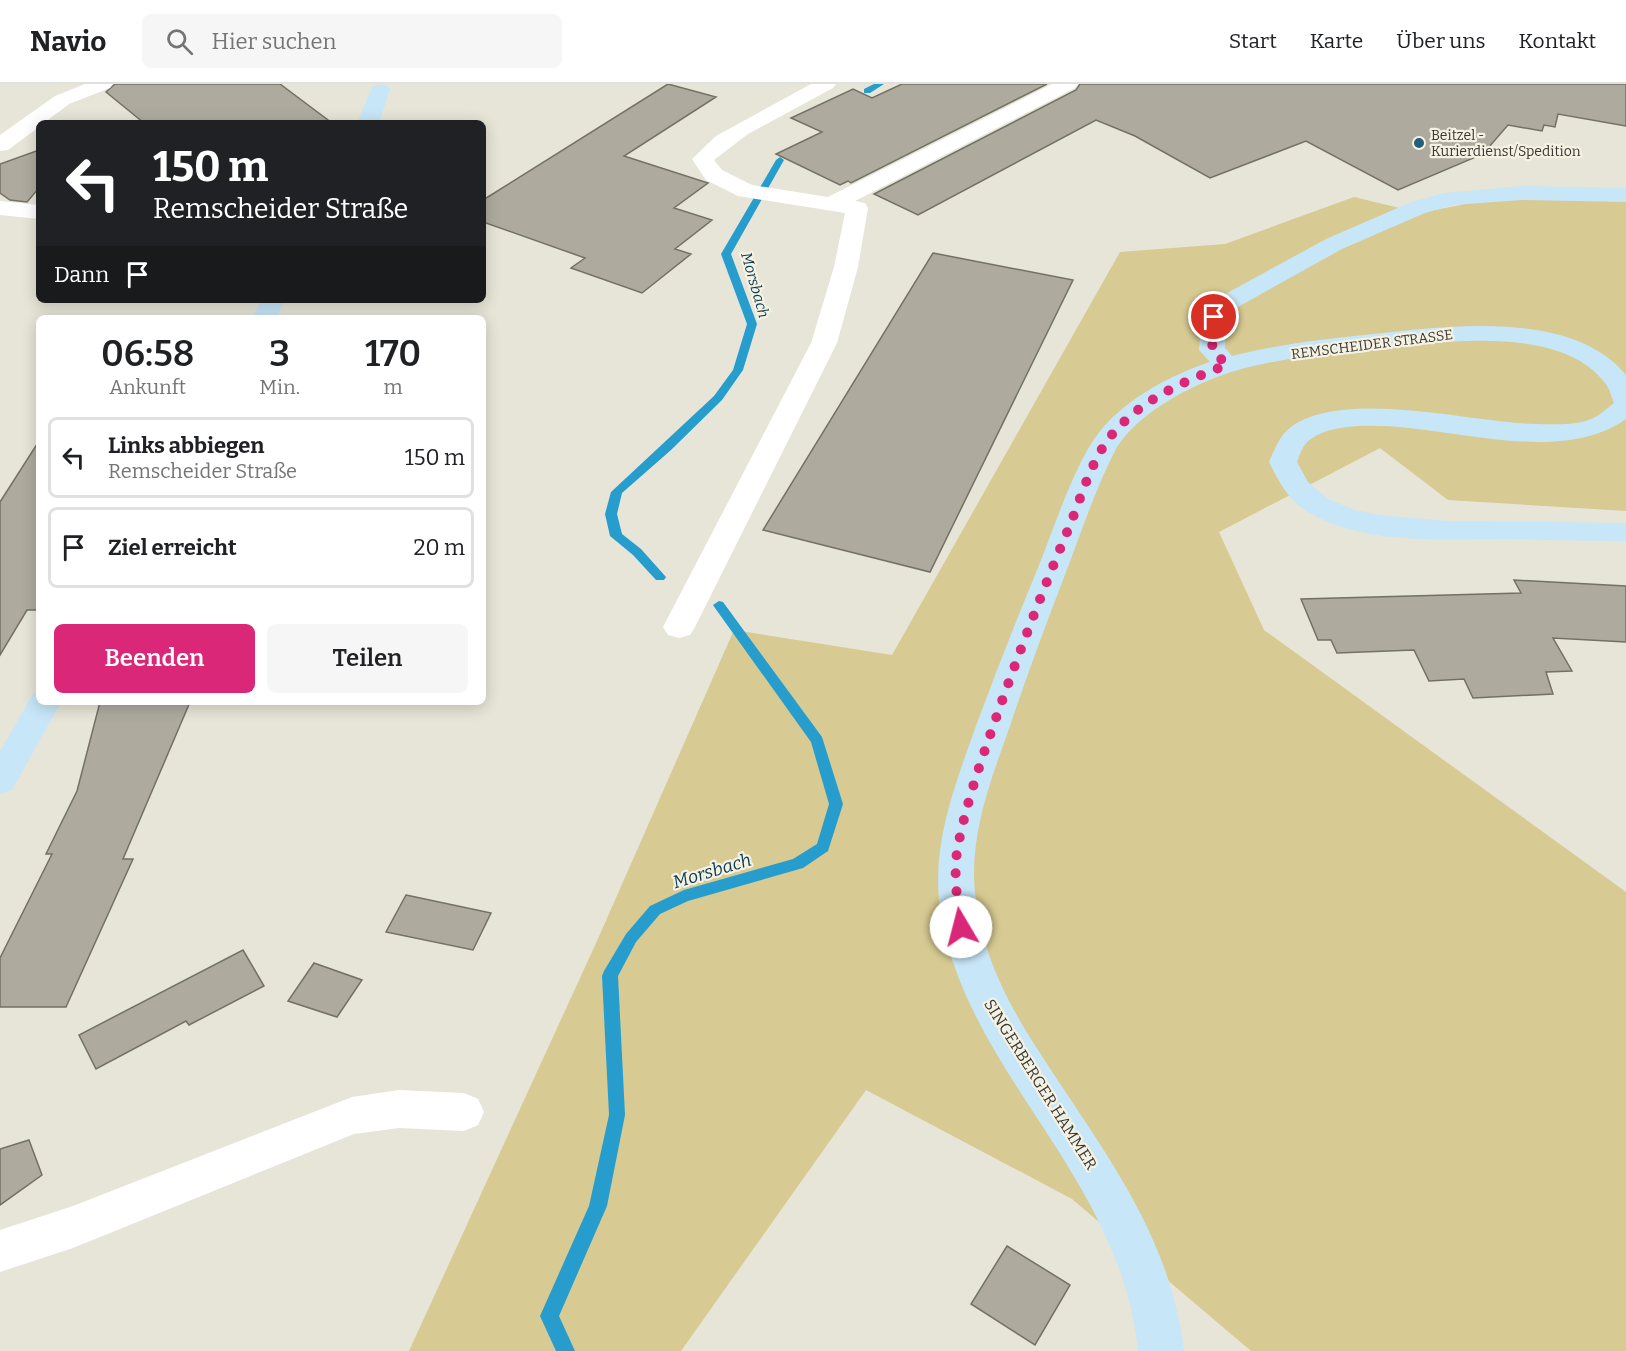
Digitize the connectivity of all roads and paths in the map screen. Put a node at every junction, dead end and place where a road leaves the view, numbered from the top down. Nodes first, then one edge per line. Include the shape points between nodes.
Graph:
1 (103, 84) edge
2 (402, 84) edge
3 (826, 84) edge
4 (1068, 84) edge
5 (375, 86) edge
6 (369, 120) edge
7 (0, 145) edge
8 (1626, 195) edge
9 (831, 204) junction
10 (0, 208) edge
11 (36, 212) edge
12 (1227, 365) junction
13 (1626, 402) edge
14 (1626, 407) edge
15 (1626, 532) edge
16 (679, 627) dead end
17 (43, 705) edge
18 (0, 781) edge
19 (464, 1112) dead end
20 (0, 1251) edge
21 (1161, 1351) edge

1 - 7 street via 62,100
2 - 5 main road
3 - 9 street via 707,151 703,159 714,176 746,191
4 - 9 street
5 - 6 main road
8 - 12 main road via 1488,194 1452,198 1417,208 1334,244 1227,303 1214,317 1211,332 1212,350
9 - 16 street via 856,208 846,267 824,343
10 - 11 street
12 - 13 main road, REMSCHEIDER STRASSE via 1312,348 1448,334 1531,336 1552,340 1596,361 1614,376
12 - 21 main road, SINGERBERGER HAMMER via 1182,382 1149,401 1114,432 1099,457 978,767 964,815 957,860 961,927 980,983 997,1020 1103,1184 1120,1217 1141,1262
14 - 15 main road via 1607,423 1561,432 1371,418 1336,420 1302,432 1288,447 1282,462 1293,483 1322,507 1373,524 1453,532
17 - 18 main road
19 - 20 street via 399,1109 352,1116 73,1227

